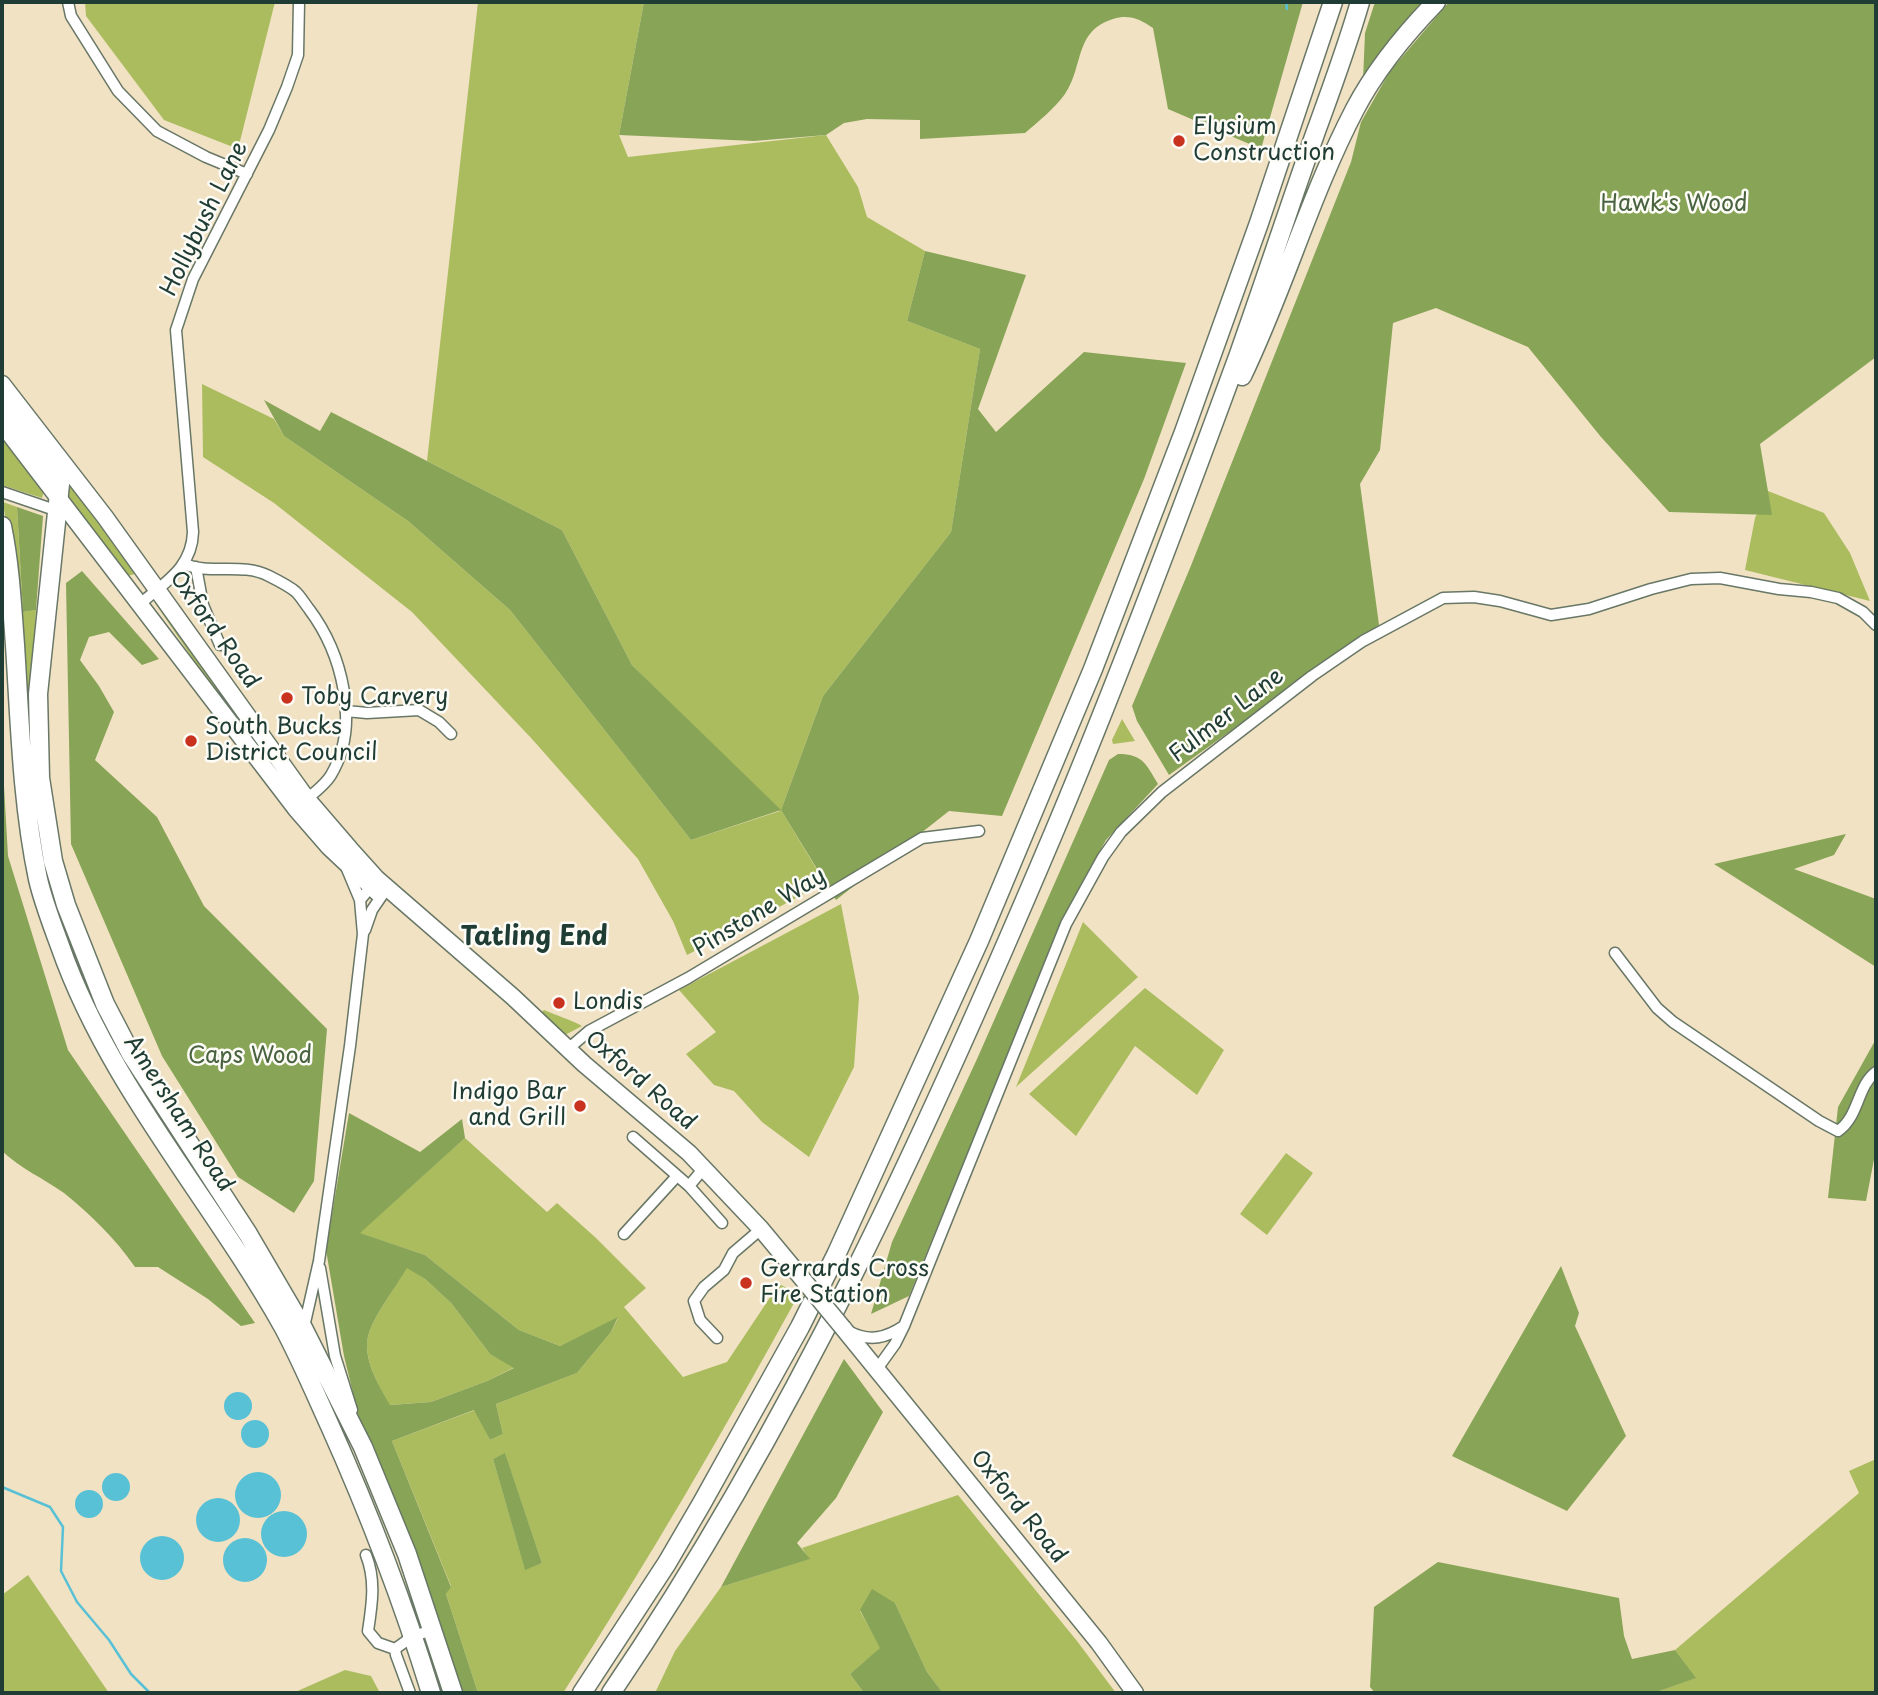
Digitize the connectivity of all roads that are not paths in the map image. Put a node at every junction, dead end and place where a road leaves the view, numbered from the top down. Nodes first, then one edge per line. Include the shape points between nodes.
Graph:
1 (68, 2) edge
2 (299, 2) edge
3 (1360, 2) edge
4 (1436, 2) edge
5 (1330, 6) edge
6 (247, 174) junction
7 (2, 384) edge
8 (2, 401) edge
9 (2, 424) edge
10 (1211, 435) junction
11 (2, 492) edge
12 (58, 502) junction
13 (2, 526) edge
14 (184, 564) junction
15 (196, 567) junction
16 (158, 589) junction
17 (140, 604) junction
18 (1876, 625) edge
19 (220, 645) dead end
20 (346, 711) junction
21 (247, 718) junction
22 (238, 734) junction
23 (451, 734) dead end
24 (302, 804) junction
25 (979, 831) dead end
26 (344, 862) junction
27 (379, 888) junction
28 (360, 900) junction
29 (363, 934) junction
30 (1615, 953) dead end
31 (568, 1049) junction
32 (1876, 1072) edge
33 (633, 1137) dead end
34 (705, 1168) junction
35 (677, 1176) junction
36 (689, 1186) junction
37 (722, 1223) dead end
38 (761, 1229) junction
39 (624, 1234) dead end
40 (319, 1261) junction
41 (904, 1326) junction
42 (303, 1328) junction
43 (843, 1328) junction
44 (717, 1338) dead end
45 (877, 1369) junction
46 (310, 1382) junction
47 (363, 1447) junction
48 (366, 1555) dead end
49 (433, 1630) junction
50 (413, 1636) junction
51 (395, 1649) junction
52 (410, 1693) edge
53 (431, 1693) edge
54 (453, 1693) edge
55 (582, 1693) edge
56 (611, 1693) edge
57 (1135, 1693) edge

1 - 6 street via 71,16 118,91 157,131
2 - 6 street, Hollybush Lane via 298,55
3 - 10 highway
4 - 10 highway via 1391,53 1355,109 1244,374
5 - 55 highway via 1184,432 1093,669 979,941 800,1327 674,1551
6 - 14 street, Hollybush Lane via 192,279 176,330 193,532 192,550
7 - 16 main road, Oxford Road
8 - 12 highway via 60,484
9 - 12 main road
10 - 56 highway via 1089,749 1000,961 903,1172 758,1457
11 - 12 street via 48,508
12 - 17 main road
12 - 42 highway via 38,694 40,778 53,861 66,905 104,1004 131,1054
13 - 46 highway, Amersham Road via 10,562 30,823 39,881 60,947 89,1018 135,1098 277,1317
14 - 15 street
14 - 16 street
15 - 19 street via 203,605
15 - 20 street via 265,574 297,593 322,626 340,671
16 - 17 street
16 - 21 main road, Oxford Road
17 - 22 main road
18 - 41 street, Fulmer Lane via 1838,598 1720,578 1691,579 1589,609 1551,615 1500,601 1443,598 1363,641 1312,676 1172,784 1121,832 1103,857 1066,925
20 - 23 street via 419,710
20 - 24 street via 342,748 330,776
21 - 22 main road
21 - 24 main road, Oxford Road
22 - 24 main road
24 - 26 main road
24 - 27 main road, Oxford Road
25 - 31 street, Pinstone Way via 922,838 688,978 589,1031
26 - 27 main road
26 - 28 street
27 - 28 street
27 - 29 street
27 - 31 main road, Oxford Road via 513,997
28 - 29 street
29 - 40 street
30 - 32 street via 1673,1022 1838,1130 1850,1119
31 - 34 main road, Oxford Road
33 - 35 street
34 - 36 street
34 - 38 main road, Oxford Road
35 - 36 street
35 - 39 street
36 - 37 street
38 - 43 main road, Oxford Road, bridge
38 - 44 street via 733,1253 724,1270 694,1301 700,1320
40 - 42 street
40 - 47 street via 335,1356
41 - 43 street via 873,1338
41 - 45 street, Fulmer Lane
42 - 46 street
42 - 47 highway
43 - 45 main road, Oxford Road
45 - 57 main road, Oxford Road
46 - 50 highway, Amersham Road via 376,1534
47 - 49 highway
48 - 51 street via 373,1579 368,1631 378,1643
49 - 50 street
49 - 54 highway
50 - 51 street
50 - 53 highway, Amersham Road
51 - 52 street

